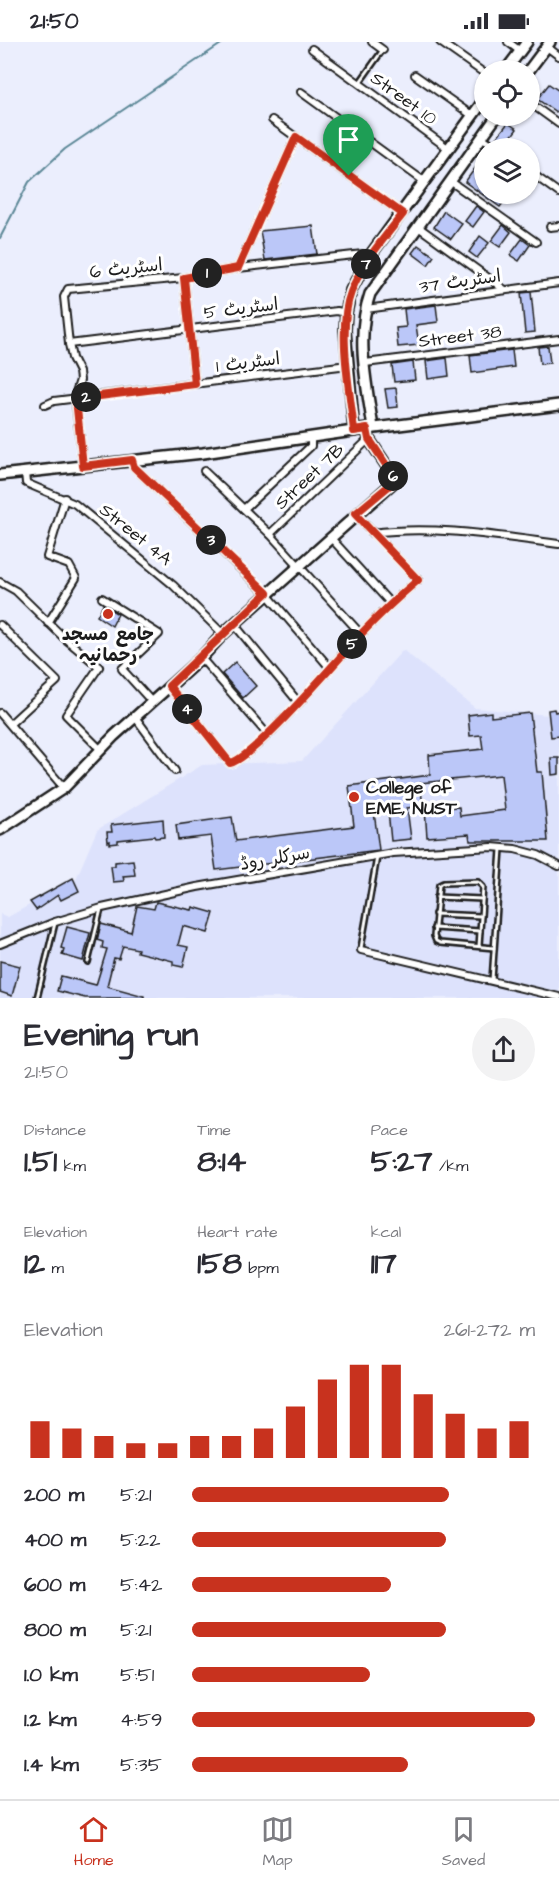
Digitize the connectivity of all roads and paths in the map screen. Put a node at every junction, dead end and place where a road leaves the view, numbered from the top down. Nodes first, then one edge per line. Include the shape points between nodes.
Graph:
1 (372, 42) edge
2 (440, 42) edge
3 (508, 42) edge
4 (527, 42) edge
5 (548, 45) edge
6 (312, 49) dead end
7 (382, 50) joint
8 (520, 51) junction
9 (559, 56) edge
10 (513, 60) edge
11 (537, 60) edge
12 (474, 66) edge
13 (415, 75) dead end
14 (359, 83) junction
15 (300, 92) dead end
16 (540, 110) edge
17 (473, 116) joint
18 (272, 120) dead end
19 (559, 124) edge
20 (489, 126) edge
21 (296, 137) junction
22 (481, 137) joint
23 (449, 149) junction
24 (540, 179) edge
25 (450, 181) junction
26 (425, 182) junction
27 (559, 193) edge
28 (403, 214) junction
29 (417, 225) junction
30 (559, 226) edge
31 (550, 227) dead end
32 (536, 242) dead end
33 (369, 257) junction
34 (238, 268) junction
35 (184, 278) junction
36 (559, 283) edge
37 (505, 290) junction
38 (365, 309) junction
39 (346, 313) junction
40 (190, 330) junction
41 (559, 339) edge
42 (69, 344) junction
43 (365, 363) junction
44 (348, 366) junction
45 (367, 382) junction
46 (195, 384) junction
47 (350, 384) junction
48 (76, 399) junction
49 (45, 405) dead end
50 (559, 405) edge
51 (370, 429) junction
52 (354, 431) junction
53 (311, 437) junction
54 (369, 439) junction
55 (132, 460) junction
56 (83, 466) junction
57 (204, 471) dead end
58 (25, 472) junction
59 (0, 475) edge
60 (65, 498) junction
61 (244, 509) junction
62 (355, 514) junction
63 (372, 533) junction
64 (270, 534) junction
65 (330, 537) junction
66 (559, 544) edge
67 (300, 565) junction
68 (0, 582) edge
69 (267, 593) junction
70 (102, 598) dead end
71 (391, 604) junction
72 (48, 623) junction
73 (234, 624) junction
74 (0, 625) edge
75 (223, 634) junction
76 (361, 634) junction
77 (201, 658) junction
78 (330, 668) junction
79 (169, 686) junction
80 (152, 702) junction
81 (299, 703) junction
82 (0, 713) edge
83 (135, 717) junction
84 (10, 724) junction
85 (267, 734) junction
86 (101, 750) junction
87 (175, 771) dead end
88 (64, 788) junction
89 (0, 830) edge
90 (501, 848) junction
91 (377, 856) junction
92 (559, 866) edge
93 (437, 897) junction
94 (482, 899) junction
95 (102, 908) junction
96 (435, 914) junction
97 (481, 916) junction
98 (55, 922) junction
99 (434, 928) junction
100 (480, 931) junction
101 (0, 944) edge
102 (479, 946) junction
103 (494, 948) junction
104 (361, 950) joint
105 (88, 962) dead end
106 (492, 981) junction
107 (559, 997) edge
108 (38, 998) edge

1 - 7 street
2 - 12 street
3 - 8 street
4 - 8 main road
5 - 9 street
5 - 11 main road
6 - 14 street, Street 10
7 - 14 lane
8 - 10 main road
13 - 17 street
14 - 23 street, Street 10
15 - 26 street
16 - 19 street
17 - 23 main road
18 - 21 street
20 - 22 main road
21 - 28 street
21 - 34 street
22 - 25 main road
23 - 26 main road
24 - 27 street
25 - 29 main road
25 - 32 street
26 - 28 main road
28 - 33 main road
29 - 37 street
29 - 38 main road via 382,274
30 - 31 street
33 - 34 street, اسٹریٹ 6 via 363,254
33 - 39 main road via 351,290
34 - 35 street, اسٹریٹ 6
35 - 40 street
35 - 42 street, اسٹریٹ 6 via 68,289 65,292
36 - 37 street, اسٹریٹ 37
37 - 38 street, اسٹریٹ 37
38 - 43 main road
39 - 40 street, اسٹریٹ 5
39 - 44 main road
40 - 42 street, اسٹریٹ 5
40 - 46 street
41 - 43 street, Street 38
42 - 48 street via 80,372
43 - 45 main road
44 - 46 street, اسٹریٹ 1
44 - 47 main road
45 - 47 main road
45 - 51 main road
46 - 48 street, اسٹریٹ 1
47 - 52 main road
48 - 49 street, اسٹریٹ 1
48 - 56 street
50 - 51 main road
51 - 52 main road
51 - 54 main road
52 - 53 main road
53 - 55 main road
53 - 61 street via 311,446
54 - 62 main road via 396,480
54 - 64 street, Street 7B
55 - 56 main road
55 - 69 street via 134,467
56 - 58 main road
57 - 61 street
58 - 59 main road
58 - 60 street, Street 4A via 26,483
60 - 72 street via 47,557 69,565 76,578
60 - 75 street, Street 4A via 164,577
61 - 64 street
62 - 63 street
62 - 65 main road
63 - 66 street via 430,531
63 - 71 street via 418,580
64 - 67 street
65 - 67 main road
65 - 71 street
67 - 69 main road
67 - 76 street
68 - 72 street via 16,591
69 - 73 main road
69 - 78 street
70 - 80 street via 159,634 122,669
71 - 76 street
72 - 86 street via 99,667 66,715
73 - 75 main road
73 - 81 street
74 - 84 street via 57,681
75 - 77 main road
76 - 78 street
77 - 79 main road
77 - 85 street
78 - 81 street
79 - 80 main road
79 - 85 street via 230,763
80 - 83 main road
81 - 85 street
82 - 84 street
83 - 86 main road
83 - 87 street
84 - 88 street
86 - 88 main road
88 - 89 main road
90 - 91 street, سرکلر روڈ
90 - 92 street, سرکلر روڈ via 538,855
90 - 103 lane
91 - 95 street, سرکلر روڈ
91 - 104 lane
93 - 94 lane
93 - 94 lane via 439,885 478,882 483,888
93 - 96 lane
94 - 97 lane
95 - 98 street, سرکلر روڈ
95 - 105 lane
96 - 97 lane
96 - 99 lane
97 - 100 lane
98 - 101 street, سرکلر روڈ
98 - 108 lane
99 - 100 lane
99 - 102 lane via 440,943
100 - 102 lane
102 - 103 lane
103 - 106 lane
104 - 106 street
106 - 107 street

